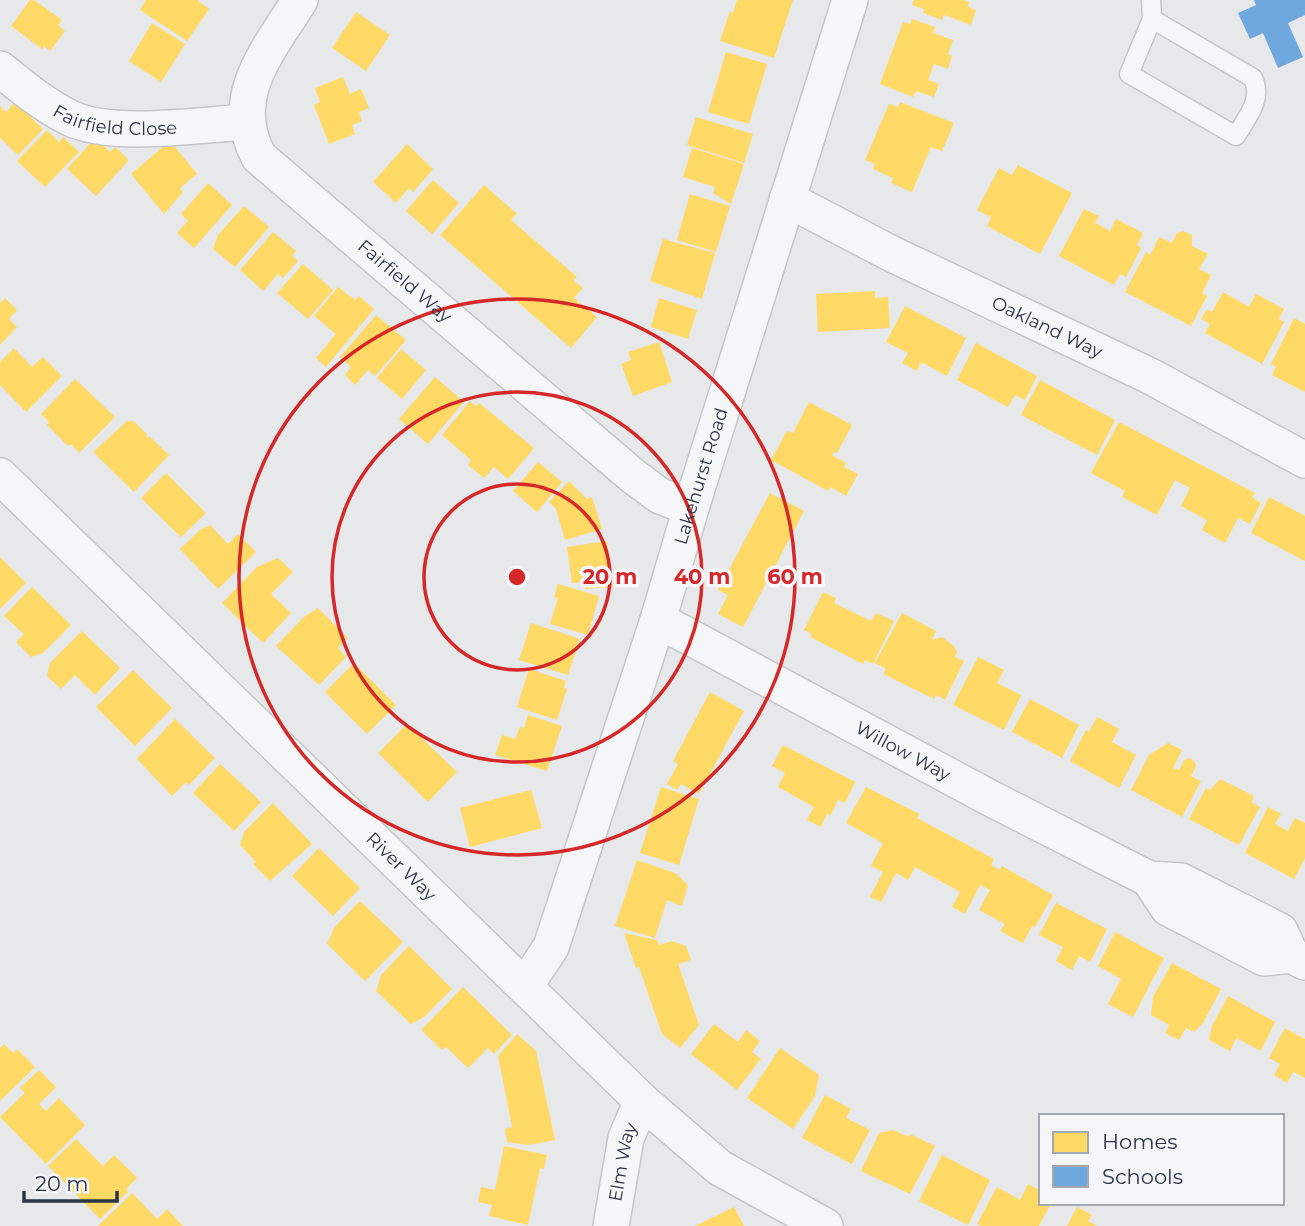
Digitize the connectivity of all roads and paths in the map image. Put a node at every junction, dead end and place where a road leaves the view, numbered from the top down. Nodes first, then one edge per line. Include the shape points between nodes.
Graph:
1 (300, 0) edge
2 (850, 0) edge
3 (1151, 0) edge
4 (1153, 19) junction
5 (0, 69) edge
6 (246, 122) junction
7 (787, 199) junction
8 (1305, 460) edge
9 (0, 476) edge
10 (691, 508) junction
11 (658, 620) junction
12 (1298, 959) edge
13 (525, 986) junction
14 (642, 1101) junction
15 (611, 1226) edge
16 (825, 1226) edge

1 - 6 street, Fairfield Way via 257,70
2 - 7 street, Lakehurst Road
3 - 4 lane
4 - 4 lane via 1253,78 1256,101 1236,136 1129,74
5 - 6 street, Fairfield Close via 72,119 115,130
6 - 10 street, Fairfield Way via 259,157 633,476 660,496
7 - 8 street, Oakland Way via 1150,376
7 - 10 street, Lakehurst Road
9 - 13 street, River Way
10 - 11 street, Lakehurst Road
11 - 12 street, Willow Way via 1149,879 1168,908 1264,958
11 - 13 street, Lakehurst Road via 551,947
13 - 14 street, River Way
14 - 15 street, Elm Way via 626,1138
14 - 16 street, River Way via 720,1168

